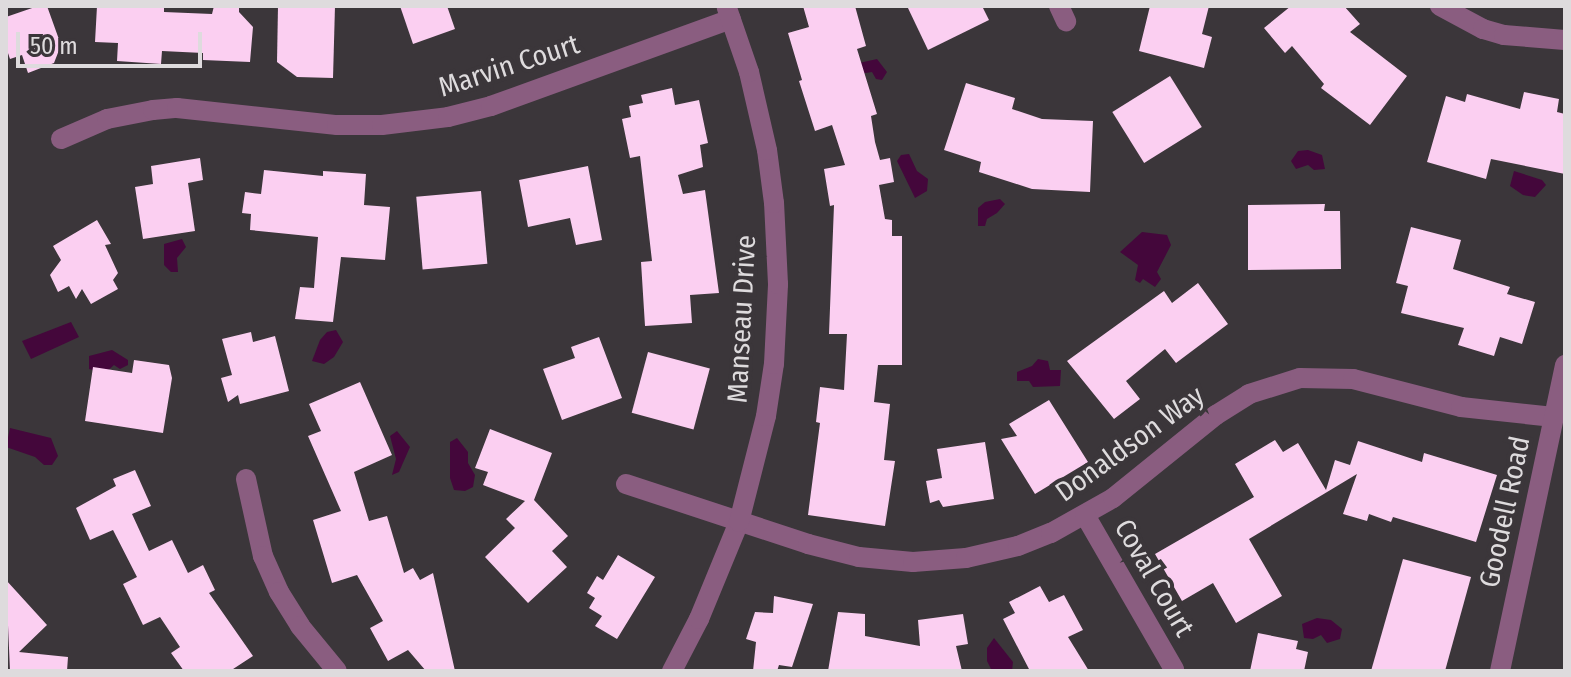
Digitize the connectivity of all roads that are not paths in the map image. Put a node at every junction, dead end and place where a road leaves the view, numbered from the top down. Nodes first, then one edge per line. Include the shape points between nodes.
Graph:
1 (1440, 6) edge
2 (729, 12) edge
3 (1565, 40) edge
4 (61, 139) dead end
5 (1565, 365) edge
6 (1553, 417) junction
7 (246, 479) dead end
8 (626, 484) dead end
9 (1085, 515) junction
10 (739, 522) junction
11 (1174, 669) dead end
12 (337, 671) edge
13 (673, 671) edge
14 (1500, 671) edge

1 - 3 street via 1504,35
2 - 4 street, Marvin Court via 491,106 448,117 337,125 177,108 107,119
2 - 10 street, Manseau Drive via 767,150 778,284 766,416
5 - 6 street, Goodell Road
6 - 9 street, Donaldson Way via 1461,407 1353,379 1300,378 1249,394
6 - 14 street, Goodell Road
7 - 12 street via 263,556 279,592
8 - 10 street, Donaldson Way
9 - 10 street, Donaldson Way via 1018,546 966,558 913,562 859,557
9 - 11 street, Coval Court
10 - 13 street, Manseau Drive

